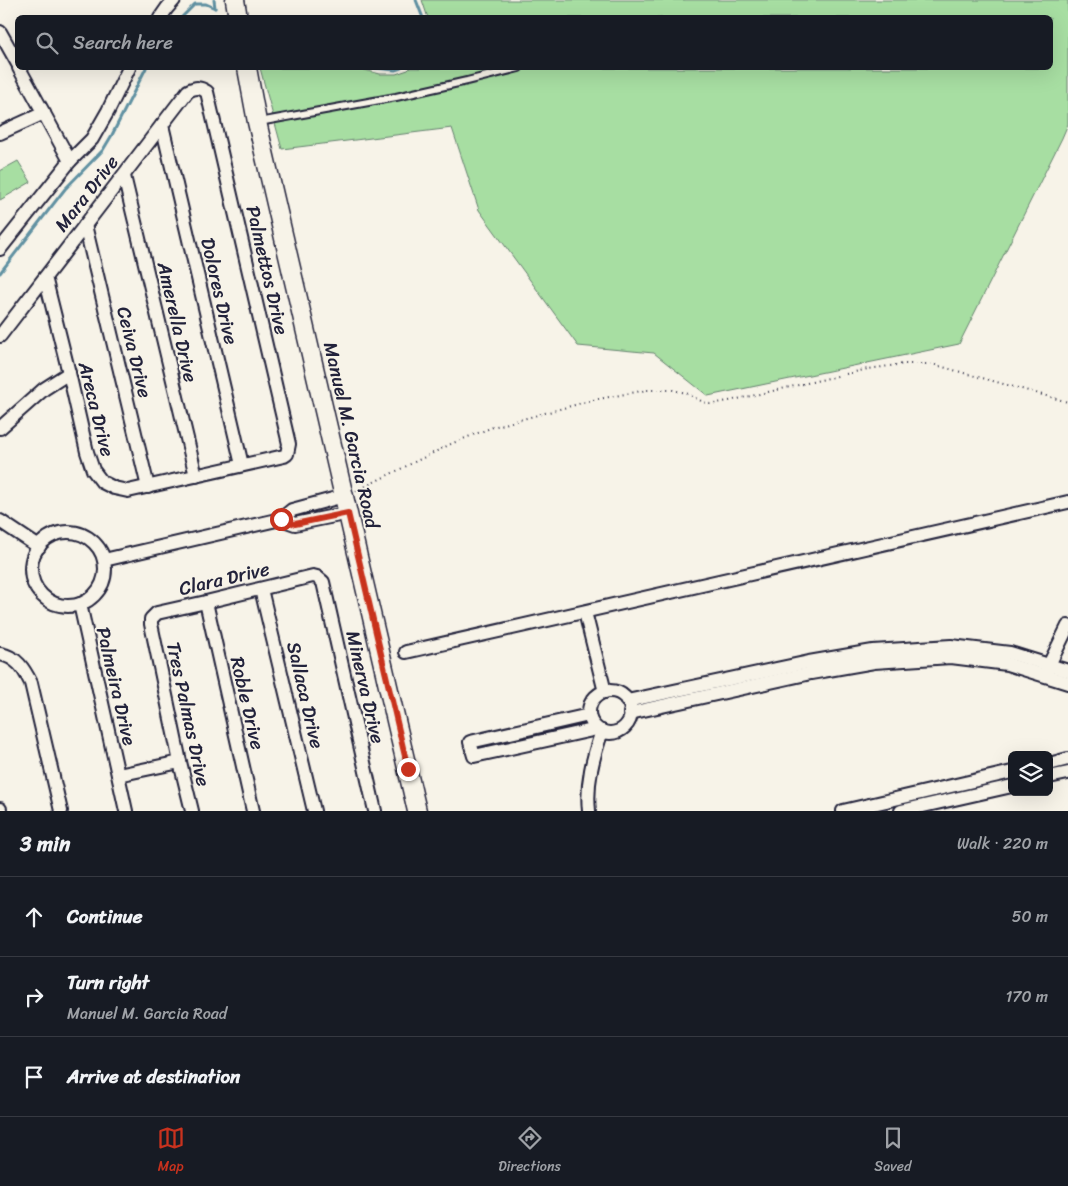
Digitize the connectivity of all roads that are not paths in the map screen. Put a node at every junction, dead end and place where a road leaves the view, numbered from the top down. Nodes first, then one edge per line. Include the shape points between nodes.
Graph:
1 (174, 0) edge
2 (235, 0) edge
3 (162, 15) edge
4 (238, 15) edge
5 (0, 32) edge
6 (15, 60) edge
7 (20, 70) edge
8 (128, 70) edge
9 (246, 70) edge
10 (511, 70) edge
11 (207, 92) joint
12 (44, 113) junction
13 (257, 122) junction
14 (162, 125) junction
15 (0, 133) edge
16 (70, 161) junction
17 (124, 176) junction
18 (85, 225) junction
19 (0, 249) edge
20 (44, 277) junction
21 (0, 336) edge
22 (69, 374) junction
23 (0, 428) edge
24 (284, 456) joint
25 (242, 466) junction
26 (196, 476) junction
27 (148, 487) junction
28 (1068, 502) edge
29 (346, 505) junction
30 (0, 521) edge
31 (38, 547) junction
32 (104, 560) junction
33 (313, 576) joint
34 (261, 589) junction
35 (206, 602) junction
36 (80, 604) junction
37 (585, 612) junction
38 (151, 624) joint
39 (1068, 626) edge
40 (406, 652) dead end
41 (0, 654) edge
42 (1047, 670) junction
43 (1068, 671) edge
44 (1068, 683) edge
45 (605, 692) junction
46 (629, 707) junction
47 (589, 715) junction
48 (600, 730) junction
49 (1068, 759) edge
50 (180, 762) junction
51 (1053, 763) edge
52 (1008, 773) edge
53 (1068, 773) edge
54 (118, 775) junction
55 (1053, 776) edge
56 (1008, 787) edge
57 (61, 811) edge
58 (126, 811) edge
59 (192, 811) edge
60 (253, 811) edge
61 (314, 811) edge
62 (375, 811) edge
63 (417, 811) edge
64 (589, 811) edge
65 (842, 811) edge
66 (901, 811) edge

1 - 3 street
2 - 4 main road
5 - 6 street
7 - 12 street
8 - 16 street via 92,139
9 - 13 main road, Manuel M. Garcia Road
10 - 13 lane via 396,97
11 - 14 street, Mara Drive via 197,87 188,91
11 - 24 street, Palmettos Drive via 289,444
12 - 15 street
12 - 16 street
13 - 29 main road, Manuel M. Garcia Road
14 - 17 street, Mara Drive
14 - 25 street, Dolores Drive
16 - 19 street
17 - 18 street, Mara Drive
17 - 26 street, Amerella Drive
18 - 20 street, Mara Drive
18 - 27 street, Ceiva Drive
20 - 21 street, Mara Drive
20 - 22 street, Areca Drive
22 - 23 street via 44,390
22 - 27 street, Areca Drive via 93,470 102,482 114,488 128,491
24 - 25 street, Areca Drive
25 - 26 street, Areca Drive
26 - 27 street, Areca Drive
28 - 37 street
29 - 32 street via 292,510 281,519
29 - 63 main road, Manuel M. Garcia Road
30 - 31 street
31 - 32 street via 55,535 75,533 88,538
31 - 36 street via 31,566 35,586 41,594 59,605
32 - 36 street via 103,582 98,592
33 - 34 street, Clara Drive
33 - 62 street, Minerva Drive via 323,582
34 - 35 street, Clara Drive
34 - 61 street, Sallaca Drive
35 - 38 street, Clara Drive via 156,613
35 - 60 street, Roble Drive
36 - 54 street, Palmeira Drive
37 - 40 street
37 - 45 street
38 - 50 street, Tres Palmas Drive
39 - 42 street
41 - 57 street via 14,659 32,684
42 - 43 street
42 - 44 street
42 - 46 street via 1010,653 951,646 873,650 836,663
45 - 46 street via 620,694
45 - 47 street via 593,700
46 - 48 street via 628,722 621,729 612,733
47 - 48 street via 593,725
47 - 48 street via 470,742 474,756
48 - 64 street via 589,779
49 - 51 street
50 - 54 street, Palmeira Drive
50 - 59 street, Tres Palmas Drive
52 - 65 street
53 - 55 street
54 - 58 street, Palmeira Drive
56 - 66 street

